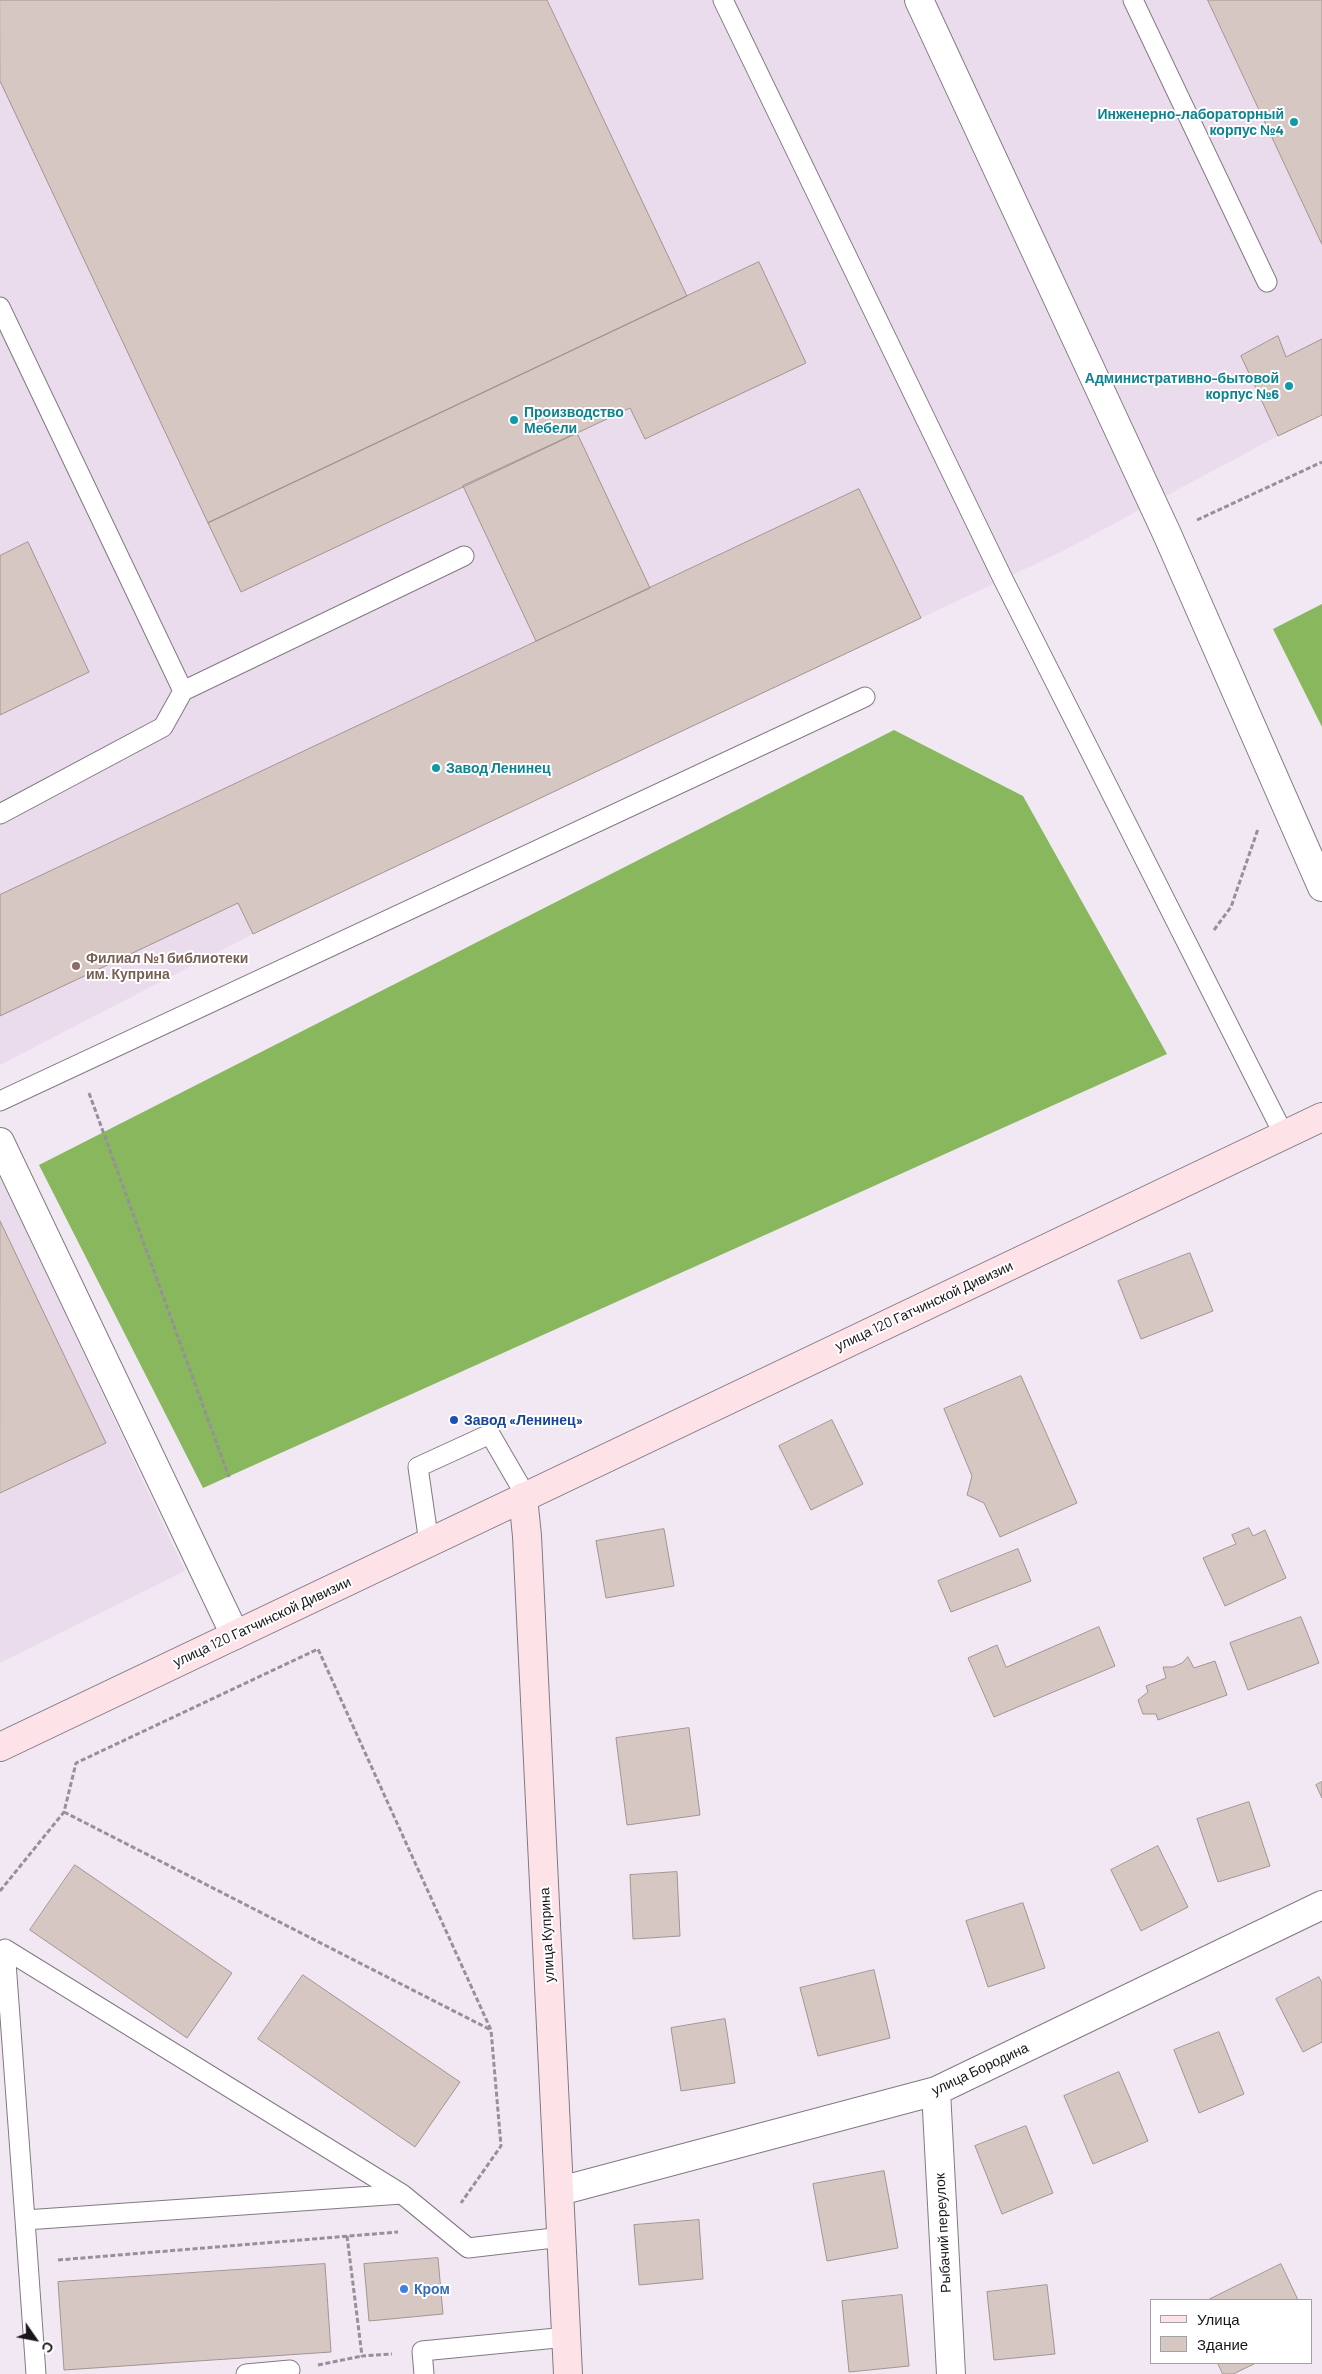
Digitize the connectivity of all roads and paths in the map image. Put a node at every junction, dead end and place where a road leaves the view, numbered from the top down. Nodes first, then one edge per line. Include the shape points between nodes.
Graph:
1 (723, 0) edge
2 (918, 0) edge
3 (1133, 0) edge
4 (1267, 282) dead end
5 (0, 307) edge
6 (1322, 462) edge
7 (1167, 534) junction
8 (464, 556) dead end
9 (183, 691) junction
10 (865, 697) dead end
11 (0, 814) edge
12 (1258, 828) dead end
13 (1322, 888) edge
14 (1194, 957) junction
15 (78, 1064) junction
16 (0, 1101) edge
17 (1322, 1117) edge
18 (1284, 1135) junction
19 (0, 1142) edge
20 (229, 1477) dead end
21 (525, 1496) junction
22 (429, 1543) junction
23 (235, 1635) junction
24 (0, 1747) edge
25 (64, 1812) junction
26 (0, 1891) edge
27 (1322, 1905) edge
28 (491, 2030) junction
29 (936, 2091) junction
30 (560, 2191) junction
31 (402, 2194) junction
32 (25, 2220) junction
33 (444, 2228) junction
34 (347, 2236) junction
35 (562, 2237) junction
36 (28, 2263) junction
37 (567, 2337) junction
38 (422, 2351) junction
39 (362, 2356) junction
40 (290, 2370) joint
41 (36, 2374) edge
42 (246, 2374) edge
43 (424, 2374) edge
44 (568, 2374) edge
45 (951, 2374) edge

1 - 14 lane via 998,570
2 - 7 street
3 - 4 lane
5 - 9 lane
6 - 7 path
7 - 13 street
8 - 9 lane
9 - 11 lane via 163,727
10 - 15 lane
12 - 14 path via 1231,907
14 - 18 lane
15 - 16 lane
15 - 20 path
17 - 18 main road, улица 120 Гатчинской Дивизии
18 - 21 main road, улица 120 Гатчинской Дивизии
19 - 23 street
21 - 22 main road, улица 120 Гатчинской Дивизии
21 - 22 lane via 490,1434 418,1467
21 - 30 main road, улица Куприна
22 - 23 main road, улица 120 Гатчинской Дивизии
23 - 24 main road, улица 120 Гатчинской Дивизии
25 - 26 path
25 - 28 path
25 - 28 path via 76,1763 318,1649
27 - 29 street, улица Бородина
28 - 33 path via 501,2146
29 - 30 street, улица Бородина
29 - 45 street, Рыбачий переулок
30 - 35 main road, улица Куприна
31 - 32 lane
31 - 32 lane via 5,1949
31 - 33 lane
32 - 36 lane
33 - 34 path
33 - 35 lane via 468,2248
34 - 36 path
34 - 39 path
35 - 37 main road, улица Куприна
36 - 41 lane
37 - 38 lane
37 - 44 main road, улица Куприна
38 - 39 path
38 - 43 lane
39 - 40 path
40 - 42 lane

